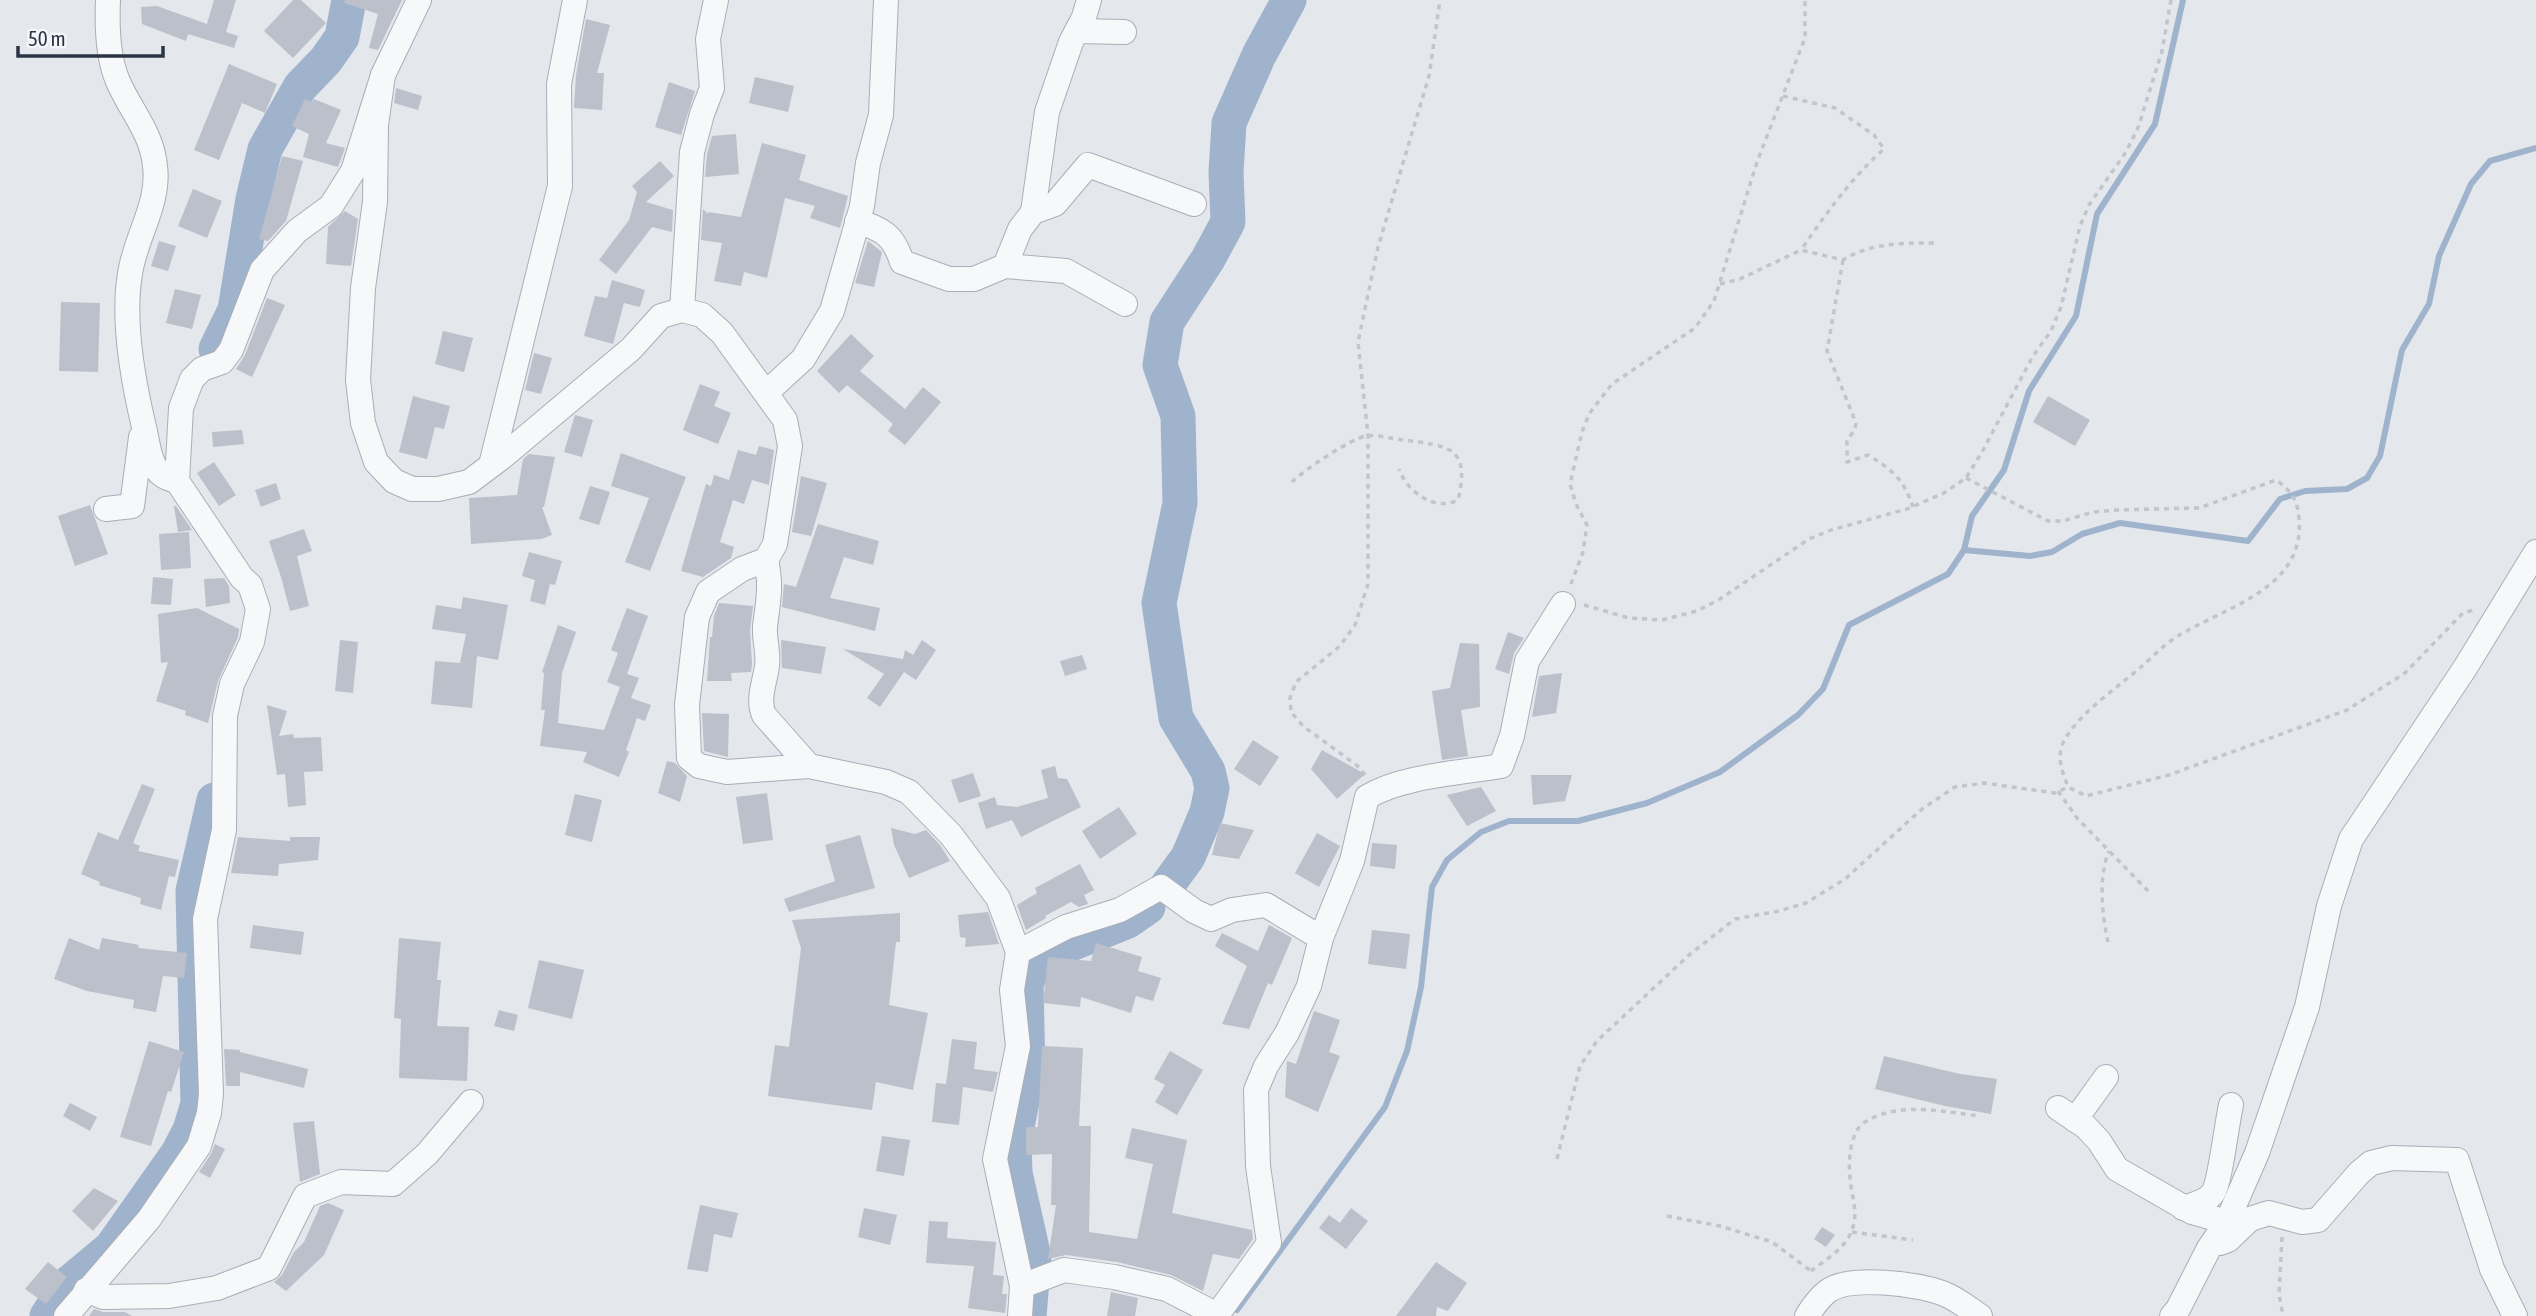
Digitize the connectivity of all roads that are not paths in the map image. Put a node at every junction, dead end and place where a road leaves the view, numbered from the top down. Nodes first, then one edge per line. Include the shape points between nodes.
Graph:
1 (108, 0) edge
2 (419, 0) edge
3 (575, 0) edge
4 (716, 0) edge
5 (886, 0) edge
6 (1089, 0) edge
7 (1077, 31) junction
8 (1124, 32) dead end
9 (383, 75) junction
10 (1194, 204) dead end
11 (1033, 212) junction
12 (857, 221) junction
13 (1005, 266) junction
14 (1125, 304) dead end
15 (682, 310) junction
16 (767, 392) junction
17 (143, 422) junction
18 (491, 466) junction
19 (177, 481) junction
20 (106, 509) dead end
21 (2536, 552) edge
22 (765, 560) junction
23 (1563, 604) road end
24 (809, 766) junction
25 (1321, 938) junction
26 (1018, 952) junction
27 (2106, 1077) dead end
28 (471, 1102) dead end
29 (2231, 1105) dead end
30 (2183, 1208) junction
31 (2227, 1222) junction
32 (2209, 1248) junction
33 (1031, 1282) junction
34 (86, 1290) junction
35 (2178, 1314) edge
36 (66, 1316) edge
37 (1020, 1316) edge
38 (1218, 1316) edge
39 (1807, 1316) edge
40 (1980, 1316) edge
41 (2515, 1316) edge

1 - 17 street via 107,25 116,78 149,137 155,167 155,195 129,278 133,380
2 - 9 street
3 - 18 street via 559,84 560,187
4 - 15 street via 708,39 712,88 692,152
5 - 12 street via 881,114
6 - 7 street
7 - 8 street
7 - 11 street via 1047,112
9 - 18 street via 376,125 375,202 363,288 358,380 363,423 376,462 394,481 412,489 469,482
9 - 19 street via 353,171 331,206 297,231 262,270 222,362 202,369 192,379 181,408
10 - 11 street via 1088,165 1055,204
11 - 13 street via 1020,229
12 - 13 street via 881,229 896,245 902,262 949,279 974,279
12 - 16 street via 832,311 803,359
13 - 14 street via 1066,271
15 - 16 street via 702,315 722,332
15 - 18 street via 661,316 631,349
16 - 22 street via 785,420 790,446 775,544
17 - 19 street via 153,465 164,477
17 - 20 street via 132,506
19 - 34 street via 250,585 258,609 252,642 232,684 225,716 224,830 205,919 210,1103 199,1146 149,1219
21 - 31 street via 2351,839 2329,906 2307,1007 2257,1153
22 - 24 street via 770,579 765,628 768,662 761,707
22 - 24 street via 708,592 697,617 687,705 689,758 699,766 727,772
23 - 25 street via 1527,661 1501,766 1412,781 1367,797 1352,861
24 - 26 street via 886,782 909,792 951,835 999,898
25 - 26 street via 1266,905 1231,910 1210,919 1161,887 1120,910 1066,927
25 - 38 street via 1308,986 1256,1090 1258,1166 1269,1243
26 - 33 street via 1012,990 1018,1046 995,1159
27 - 30 street via 2067,1114 2099,1141 2117,1169
28 - 34 street via 427,1154 393,1184 341,1182 305,1196 269,1268 217,1288 169,1296 103,1297
29 - 30 street via 2213,1193
30 - 31 street
31 - 32 street
32 - 35 street
32 - 41 street via 2228,1240 2250,1219 2269,1213 2302,1223 2318,1220 2371,1163 2392,1158 2457,1160 2492,1269
33 - 37 street
33 - 38 street via 1064,1270 1114,1277 1167,1289
34 - 36 street
39 - 40 street via 1829,1290 1871,1282 1926,1287

